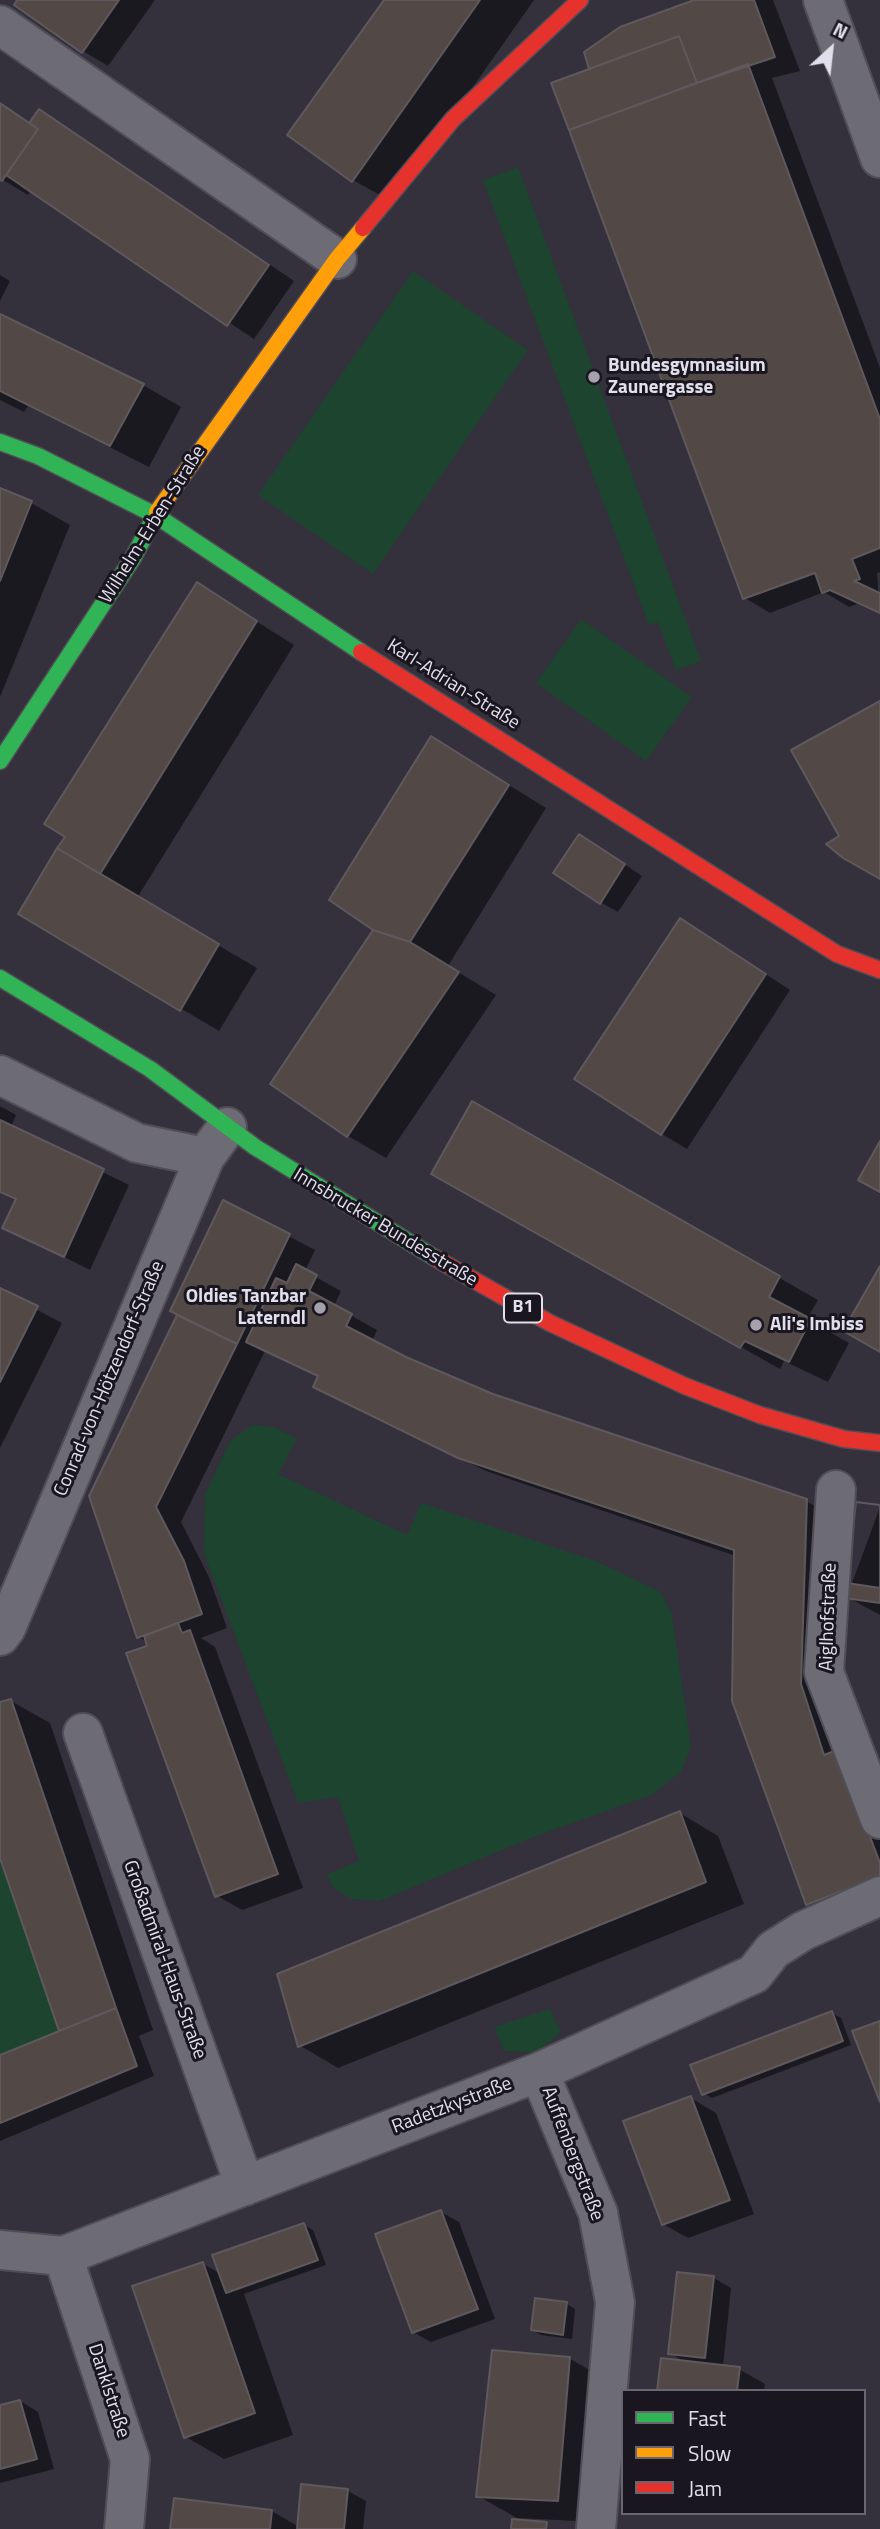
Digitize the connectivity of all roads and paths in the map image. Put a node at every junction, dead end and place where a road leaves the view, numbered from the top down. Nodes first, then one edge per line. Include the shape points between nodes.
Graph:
1 (580, 0) edge
2 (823, 0) edge
3 (0, 26) edge
4 (880, 158) edge
5 (337, 259) junction
6 (0, 442) edge
7 (155, 515) junction
8 (0, 761) edge
9 (880, 970) edge
10 (0, 978) edge
11 (0, 1075) edge
12 (227, 1127) junction
13 (205, 1157) junction
14 (880, 1443) edge
15 (836, 1490) dead end
16 (0, 1636) edge
17 (83, 1733) dead end
18 (880, 1819) edge
19 (880, 1896) edge
20 (540, 2072) junction
21 (245, 2186) junction
22 (0, 2250) edge
23 (63, 2256) junction
24 (124, 2529) edge
25 (596, 2529) edge

1 - 5 street, Wilhelm-Erben-Straße via 453,119
2 - 4 street
3 - 5 street
5 - 7 street, Wilhelm-Erben-Straße
6 - 7 street, Karl-Adrian-Straße via 38,456
7 - 8 street, Wilhelm-Erben-Straße via 134,558
7 - 9 street, Karl-Adrian-Straße via 361,652 825,946
10 - 12 street, Innsbrucker Bundesstraße / B1 via 150,1069
11 - 13 street via 137,1143
12 - 13 street, Conrad-von-Hötzendorf-Straße
12 - 14 street, Innsbrucker Bundesstraße / B1 via 389,1232 550,1323 685,1386 760,1415 844,1439
13 - 16 street, Conrad-von-Hötzendorf-Straße
15 - 18 street, Aiglhofstraße via 824,1672
17 - 21 street, Großadmiral-Haus-Straße
19 - 20 street, Radetzkystraße via 803,1931 773,1950 754,1973
20 - 21 street, Radetzkystraße
20 - 25 street, Auffenbergstraße via 598,2213 615,2302
21 - 23 street, Radetzkystraße
22 - 23 street, Radetzkystraße
23 - 24 street, Danklstraße via 130,2459

